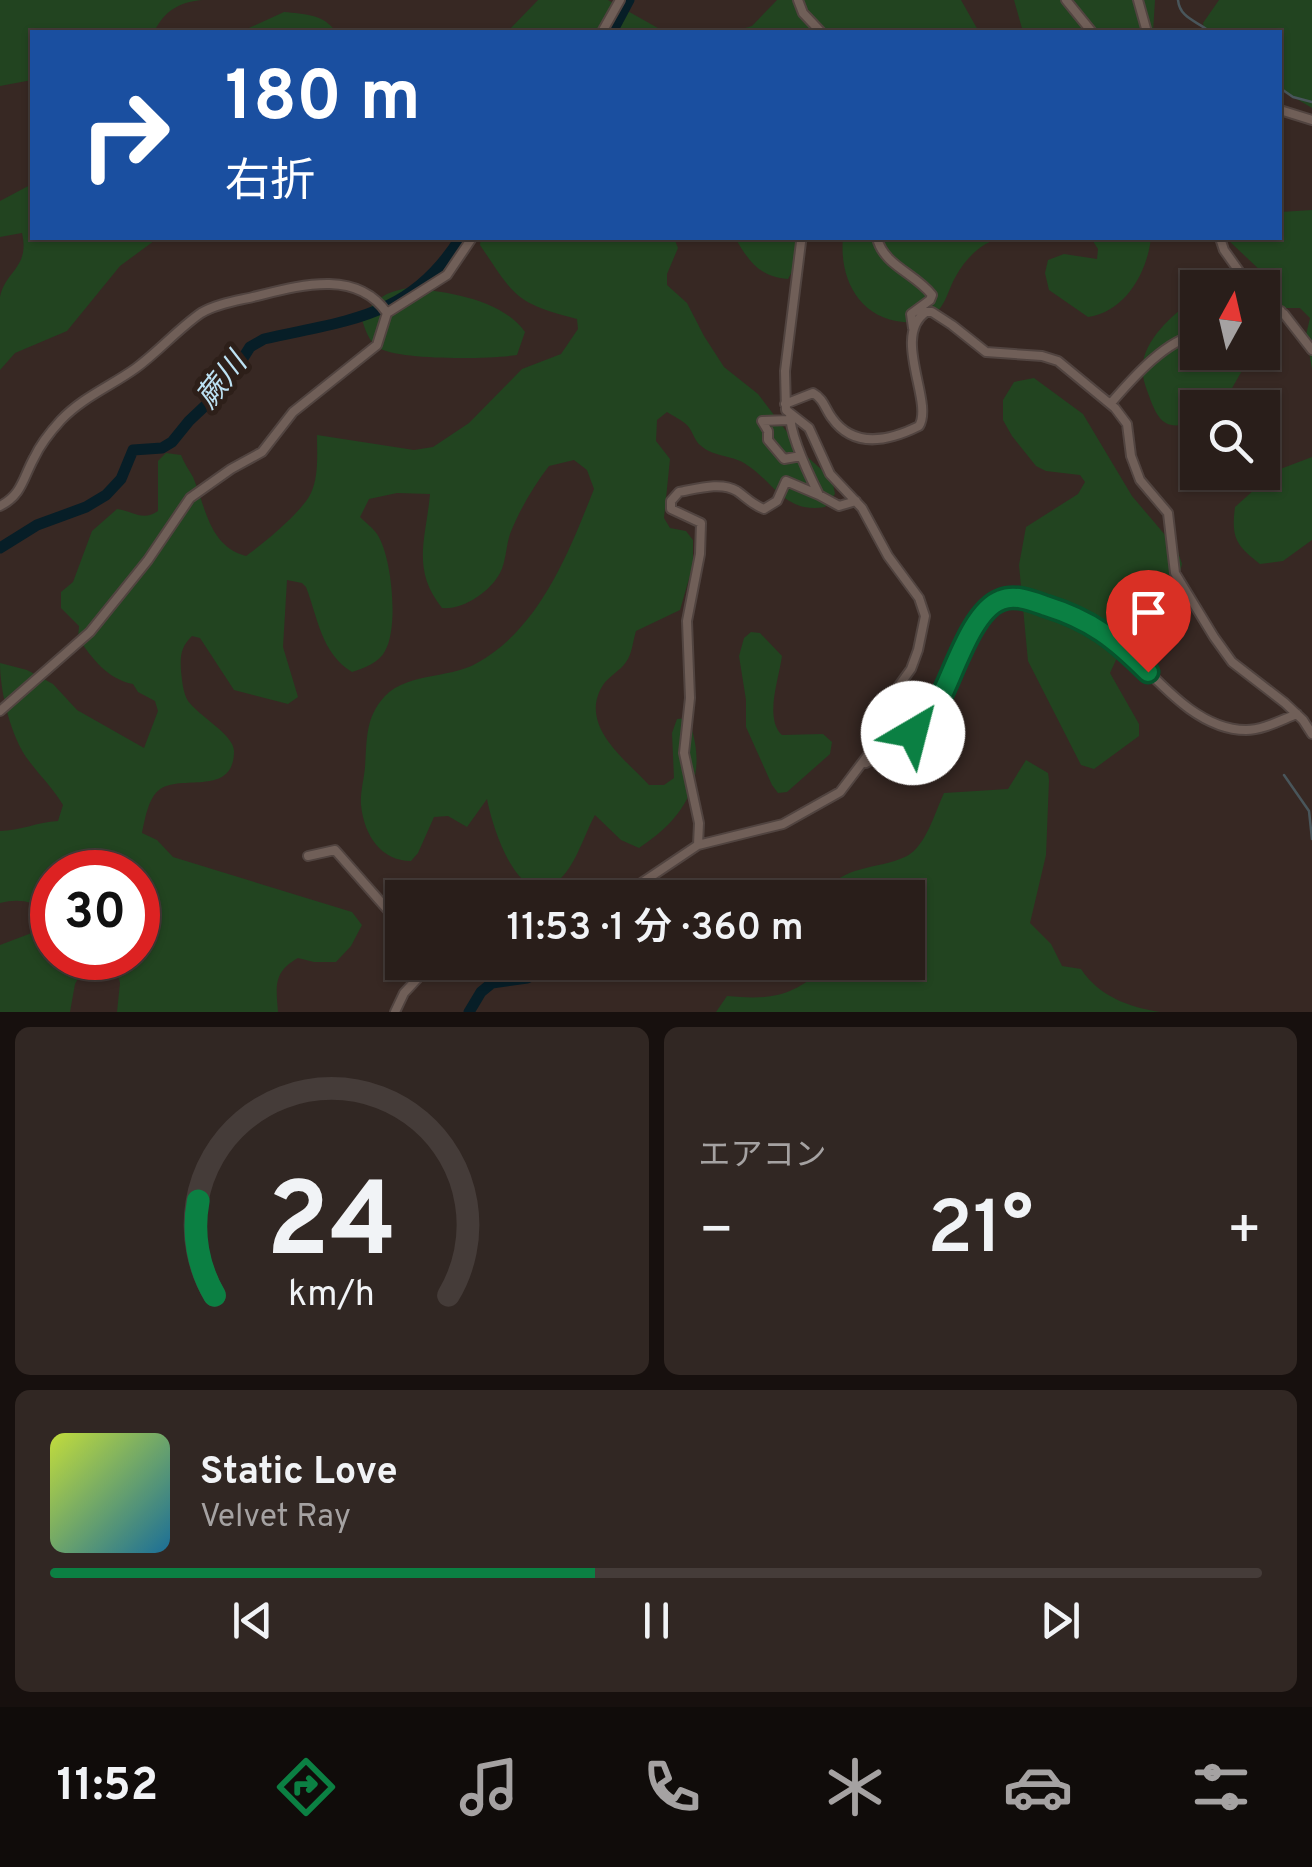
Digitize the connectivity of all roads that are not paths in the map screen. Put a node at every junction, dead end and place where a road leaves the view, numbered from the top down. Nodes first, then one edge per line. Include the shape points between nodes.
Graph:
1 (620, 0) edge
2 (798, 0) edge
3 (1066, 0) edge
4 (1138, 0) edge
5 (603, 30) edge
6 (819, 30) edge
7 (1090, 30) edge
8 (1146, 30) edge
9 (1282, 111) edge
10 (1312, 120) edge
11 (471, 240) edge
12 (878, 240) edge
13 (1221, 240) edge
14 (801, 242) dead end
15 (1238, 270) edge
16 (1282, 311) edge
17 (387, 313) junction
18 (914, 335) junction
19 (1180, 338) edge
20 (1312, 350) edge
21 (784, 404) junction
22 (1111, 404) junction
23 (790, 417) junction
24 (801, 456) junction
25 (818, 495) junction
26 (856, 501) junction
27 (0, 506) edge
28 (0, 712) edge
29 (1297, 714) junction
30 (1312, 734) edge
31 (862, 766) junction
32 (698, 846) junction
33 (308, 856) dead end
34 (647, 880) edge
35 (385, 907) edge
36 (416, 980) edge
37 (395, 1012) edge

1 - 5 street
2 - 6 street
3 - 7 street
4 - 8 street
9 - 10 street
11 - 17 street via 447,275
12 - 18 street via 886,256 932,295 912,314
13 - 15 street
14 - 21 street
16 - 20 street
17 - 27 street via 353,286 324,283 202,312 134,370 62,418 20,491
17 - 28 street via 377,344 292,412 262,452 190,498 90,632
18 - 21 street via 913,368 924,412 915,428 864,440 839,426 820,396 808,393
18 - 22 street via 920,316 932,312 986,352 1058,361
19 - 22 street
21 - 23 street
22 - 29 street via 1127,424 1140,480 1168,513 1175,572 1232,662
23 - 24 street
23 - 24 street via 762,422 784,458
23 - 26 street via 809,428 830,474
24 - 25 street
25 - 26 street via 839,506
25 - 32 street via 786,482 777,501 764,509 729,488 679,492 672,501 671,510 701,523 688,621 684,753
26 - 31 street via 925,616 914,661
29 - 30 street
29 - 31 street via 1260,728 1230,728 1180,702 1106,633 1068,613 1004,598 977,624 928,719
31 - 32 street via 840,792 800,816
32 - 34 street
33 - 35 street via 335,850
36 - 37 street

